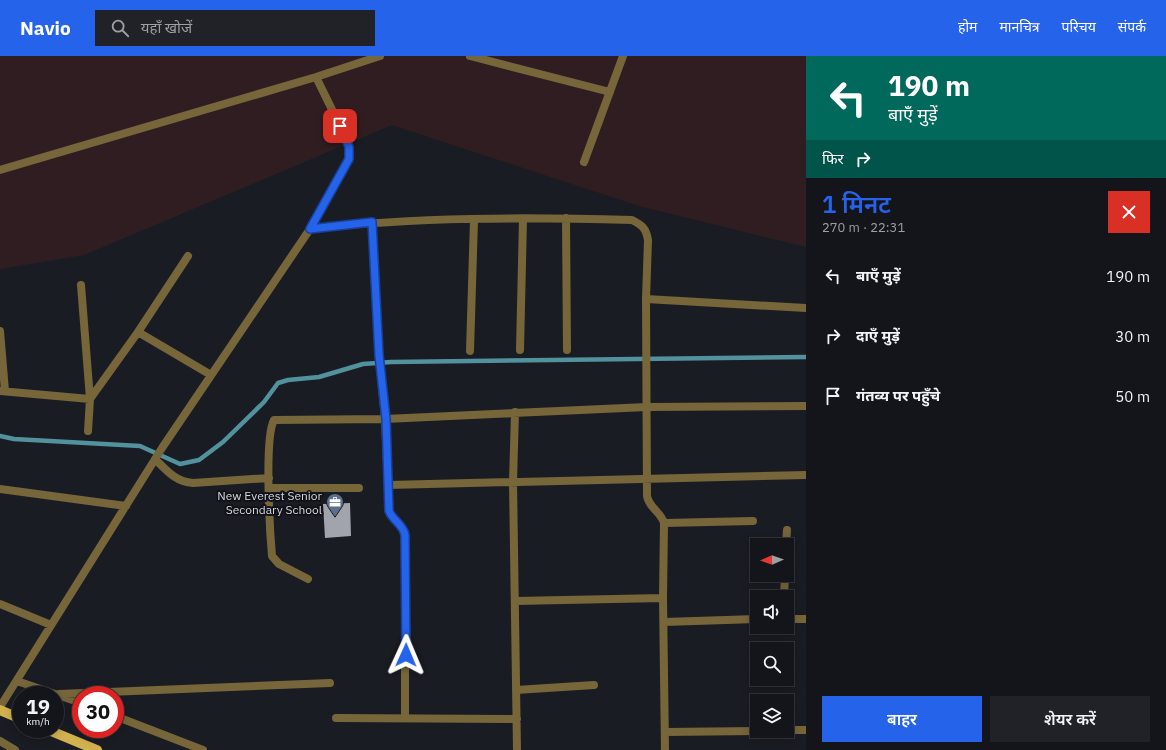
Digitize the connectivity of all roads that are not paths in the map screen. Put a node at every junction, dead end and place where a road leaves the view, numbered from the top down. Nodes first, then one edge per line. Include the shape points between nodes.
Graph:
1 (380, 56) edge
2 (470, 56) edge
3 (623, 56) edge
4 (316, 77) junction
5 (610, 92) junction
6 (584, 162) dead end
7 (0, 170) edge
8 (566, 218) junction
9 (524, 219) junction
10 (474, 220) junction
11 (372, 222) junction
12 (310, 229) junction
13 (188, 256) dead end
14 (81, 285) dead end
15 (646, 299) junction
16 (806, 308) edge
17 (0, 332) edge
18 (138, 332) junction
19 (520, 350) dead end
20 (568, 350) dead end
21 (470, 351) dead end
22 (211, 374) junction
23 (3, 391) edge
24 (90, 399) junction
25 (806, 406) edge
26 (648, 407) junction
27 (514, 412) junction
28 (386, 419) junction
29 (88, 431) dead end
30 (156, 458) junction
31 (806, 475) edge
32 (269, 478) junction
33 (648, 479) junction
34 (513, 482) junction
35 (388, 485) junction
36 (269, 488) junction
37 (359, 488) dead end
38 (0, 489) edge
39 (126, 506) junction
40 (753, 521) dead end
41 (664, 523) junction
42 (787, 530) dead end
43 (786, 538) edge
44 (308, 579) dead end
45 (663, 598) junction
46 (515, 600) junction
47 (0, 604) edge
48 (794, 619) edge
49 (806, 619) edge
50 (750, 620) edge
51 (664, 622) junction
52 (51, 625) junction
53 (17, 681) junction
54 (330, 683) dead end
55 (594, 685) dead end
56 (33, 686) edge
57 (516, 690) junction
58 (64, 694) edge
59 (0, 708) edge
60 (12, 714) edge
61 (336, 718) dead end
62 (405, 718) junction
63 (124, 719) edge
64 (517, 719) junction
65 (794, 730) edge
66 (806, 730) edge
67 (750, 731) edge
68 (665, 732) junction
69 (64, 736) edge
70 (0, 741) edge
71 (15, 750) edge
72 (97, 750) edge
73 (203, 750) edge
74 (517, 750) edge
75 (665, 750) edge

1 - 4 street
2 - 5 street
3 - 5 street
4 - 7 street
4 - 12 street via 346,138 349,159
5 - 6 street
8 - 9 street
8 - 15 street via 632,220 642,225 647,231 648,240
8 - 20 street
9 - 10 street
9 - 19 street
10 - 11 street
10 - 21 street
11 - 12 street
11 - 28 street via 380,373
12 - 22 street
13 - 18 street
14 - 24 street
15 - 16 street
15 - 26 street
17 - 23 street
18 - 22 street
18 - 24 street
22 - 30 street
23 - 24 street
24 - 29 street
25 - 26 street
26 - 27 street
26 - 33 street
27 - 28 street
27 - 34 street
28 - 32 street via 274,420 271,430
28 - 35 street
30 - 32 street via 173,476 182,482 193,484
30 - 39 street
31 - 33 street
32 - 36 street
33 - 34 street
33 - 41 street via 648,501 663,518
34 - 35 street
34 - 46 street
35 - 62 street via 391,516 404,529 405,535
36 - 37 street
36 - 44 street via 272,556 278,564
38 - 39 street
39 - 52 street
40 - 41 street
41 - 45 street
42 - 43 street
45 - 46 street
45 - 51 street
46 - 57 street
47 - 52 street
48 - 49 street
50 - 51 street
51 - 68 street
52 - 53 street
53 - 56 street
53 - 59 street
54 - 58 street
55 - 57 street
57 - 64 street
59 - 60 main road
61 - 62 street
62 - 64 street
63 - 73 street
64 - 74 street
65 - 66 street
67 - 68 street
68 - 75 street
69 - 72 main road
70 - 71 street

